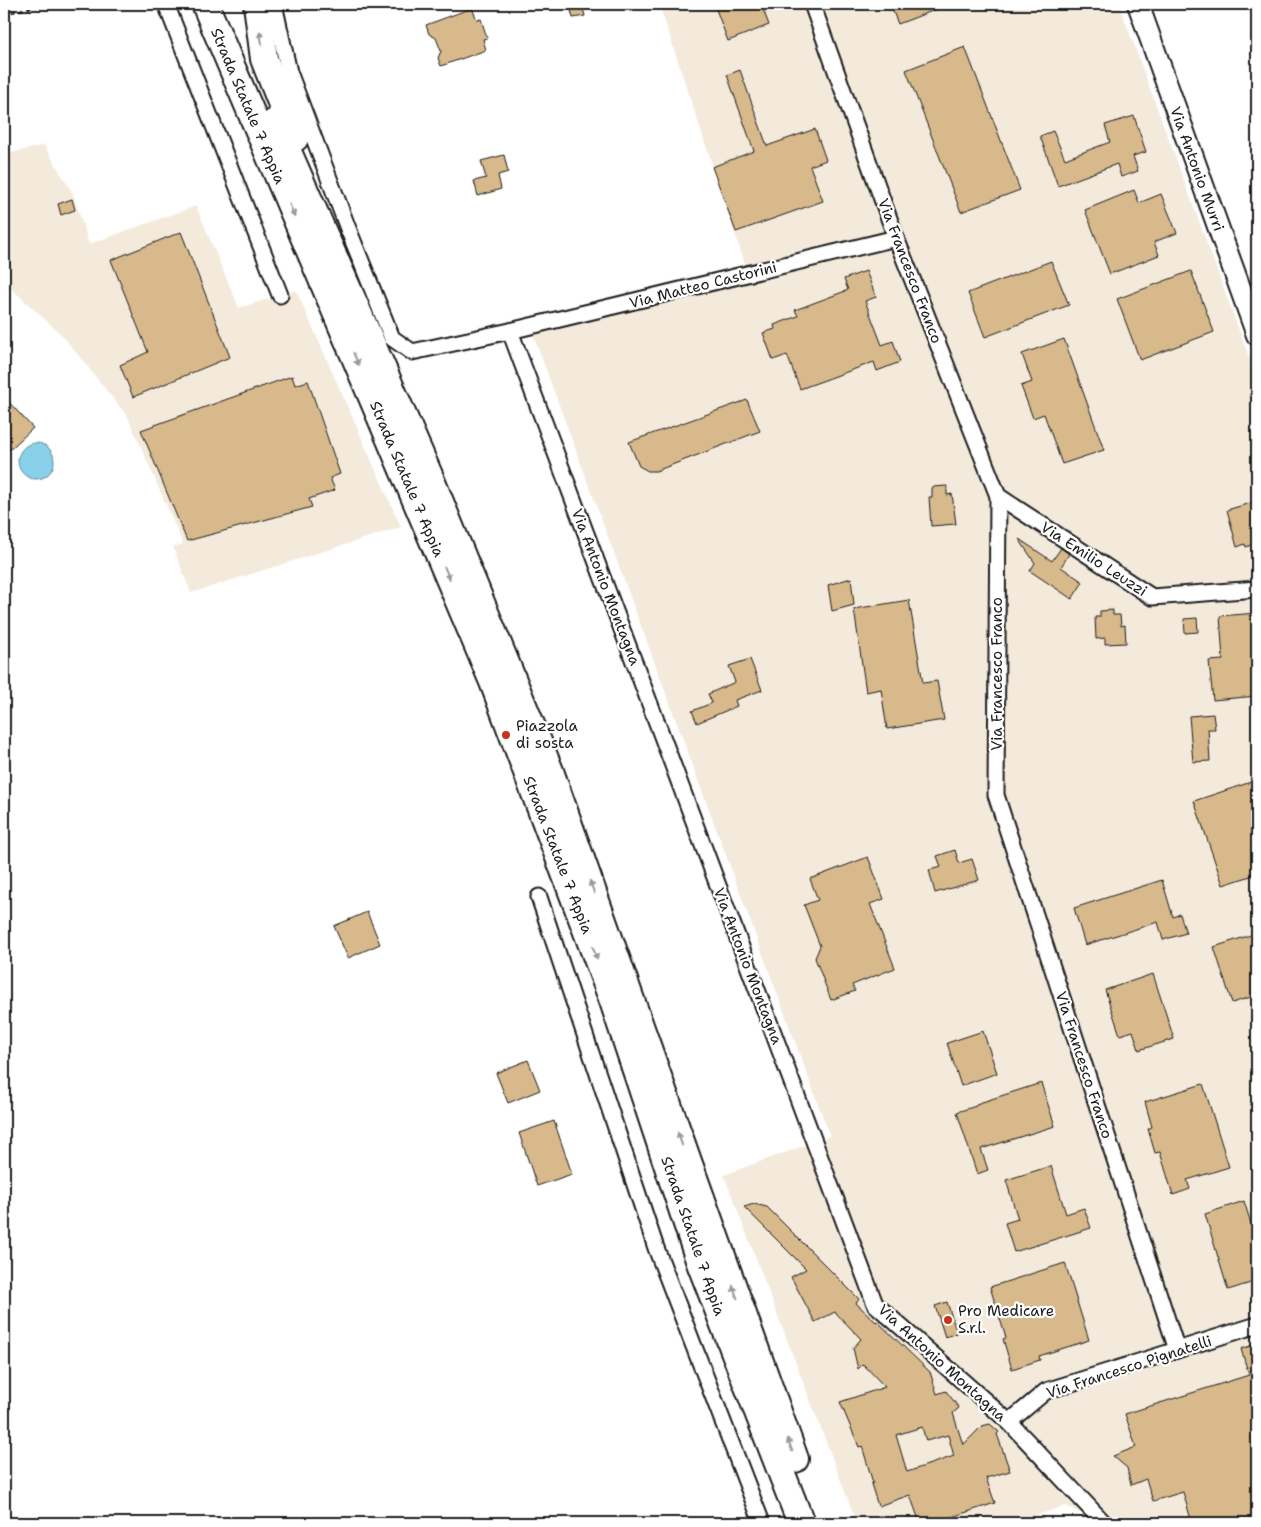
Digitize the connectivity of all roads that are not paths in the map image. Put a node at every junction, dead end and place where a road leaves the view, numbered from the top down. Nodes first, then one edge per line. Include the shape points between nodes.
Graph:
1 (166, 4) edge
2 (205, 4) edge
3 (225, 4) edge
4 (257, 4) edge
5 (274, 4) edge
6 (812, 4) edge
7 (1138, 4) edge
8 (896, 238) junction
9 (345, 283) junction
10 (280, 295) dead end
11 (510, 331) junction
12 (1257, 335) edge
13 (998, 496) junction
14 (1257, 589) edge
15 (539, 897) dead end
16 (1257, 1325) edge
17 (1177, 1350) junction
18 (1009, 1422) junction
19 (762, 1523) edge
20 (801, 1523) edge
21 (820, 1523) edge
22 (1104, 1523) edge

1 - 10 street
2 -> 20 highway, Strada Statale 7 Appia via 493,682 613,1001 700,1263
3 - 9 highway, Strada Statale 7 Appia
9 -> 4 highway via 264,59
5 - 11 street, Via Matteo Castorini via 288,72 392,338 412,352
6 - 8 street, Via Francesco Franco
7 - 12 street, Via Antonio Murri
8 - 11 street, Via Matteo Castorini
8 - 13 street, Via Francesco Franco
21 -> 9 highway, Strada Statale 7 Appia via 550,771 429,475
11 - 18 street, Via Antonio Montagna via 875,1304
13 - 14 street, Via Emilio Leuzzi via 1152,597
13 - 17 street, Via Francesco Franco via 996,795
15 - 19 street via 656,1248
16 - 17 street, Via Francesco Pignatelli
17 - 18 street, Via Francesco Pignatelli via 1046,1391
18 - 22 street, Via Antonio Montagna

